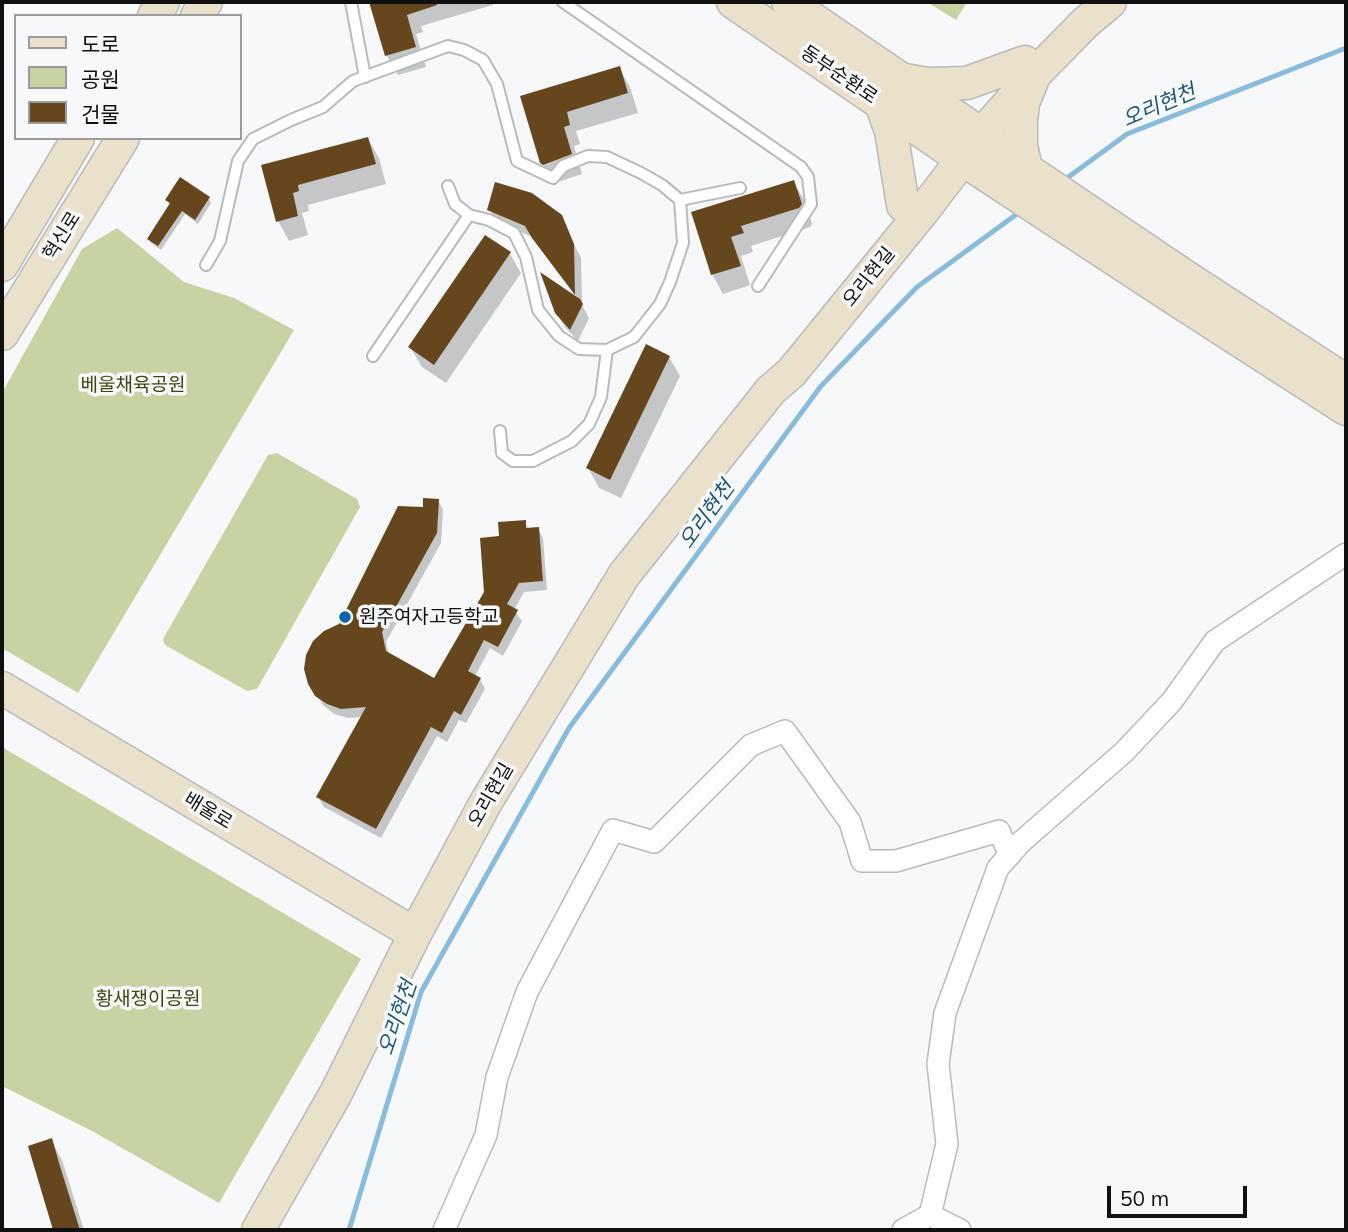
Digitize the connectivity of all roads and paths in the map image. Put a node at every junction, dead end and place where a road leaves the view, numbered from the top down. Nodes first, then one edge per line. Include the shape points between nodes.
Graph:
1 (351, 2) edge
2 (564, 2) edge
3 (733, 2) edge
4 (788, 2) edge
5 (1088, 2) edge
6 (1110, 2) edge
7 (1029, 69) junction
8 (365, 77) junction
9 (890, 91) junction
10 (77, 140) edge
11 (122, 140) edge
12 (963, 141) junction
13 (61, 166) junction
14 (1018, 179) junction
15 (448, 186) dead end
16 (93, 187) junction
17 (740, 188) dead end
18 (680, 200) junction
19 (913, 208) junction
20 (469, 215) junction
21 (2, 265) edge
22 (206, 265) dead end
23 (758, 286) dead end
24 (1179, 287) junction
25 (2, 334) edge
26 (607, 350) junction
27 (373, 356) dead end
28 (1346, 381) edge
29 (1346, 408) edge
30 (500, 431) dead end
31 (1346, 554) edge
32 (2, 688) edge
33 (1010, 855) junction
34 (415, 934) junction
35 (930, 1215) junction
36 (258, 1230) edge
37 (444, 1230) edge
38 (903, 1230) edge
39 (960, 1230) edge

1 - 8 lane
2 - 23 lane via 801,167 808,177 811,204
3 - 9 street, 동부순환로
4 - 9 street, 동부순환로
5 - 7 street, 오리현길
6 - 7 street, 오리현길
7 - 9 street via 967,83
7 - 12 street, 오리현길
7 - 14 street
8 - 18 lane via 447,46 464,50 483,60 497,84 517,161 552,178 563,166 588,156 607,157 662,185
8 - 22 lane via 353,81 323,107 253,139 238,161 220,241
9 - 12 street, 동부순환로
9 - 19 street via 894,142
10 - 13 street, 혁신로
11 - 16 street, 혁신로
12 - 14 street, 동부순환로
12 - 19 street, 오리현길
13 - 16 street
13 - 21 street, 혁신로
14 - 19 street via 965,189
14 - 24 street, 동부순환로
15 - 20 lane via 455,204
16 - 25 street, 혁신로
17 - 18 lane
18 - 26 lane via 683,243 660,304 634,337
19 - 34 street, 오리현길 via 780,369 771,390 624,575 486,802
20 - 26 lane via 514,233 526,257 538,310 559,336 579,349
20 - 27 lane
24 - 28 street
24 - 29 street
26 - 30 lane via 601,397 589,424 572,441 533,461 513,461 502,453
31 - 33 street via 1215,641 1172,701 1124,752
32 - 34 street, 배울로
33 - 35 street via 998,868 945,1013 937,1064 947,1144
33 - 37 street via 999,831 897,860 862,860 850,822 785,731 751,745 654,842 613,830 527,992 498,1077 486,1135
34 - 36 street, 오리현길 via 336,1093
35 - 38 street
35 - 39 street

